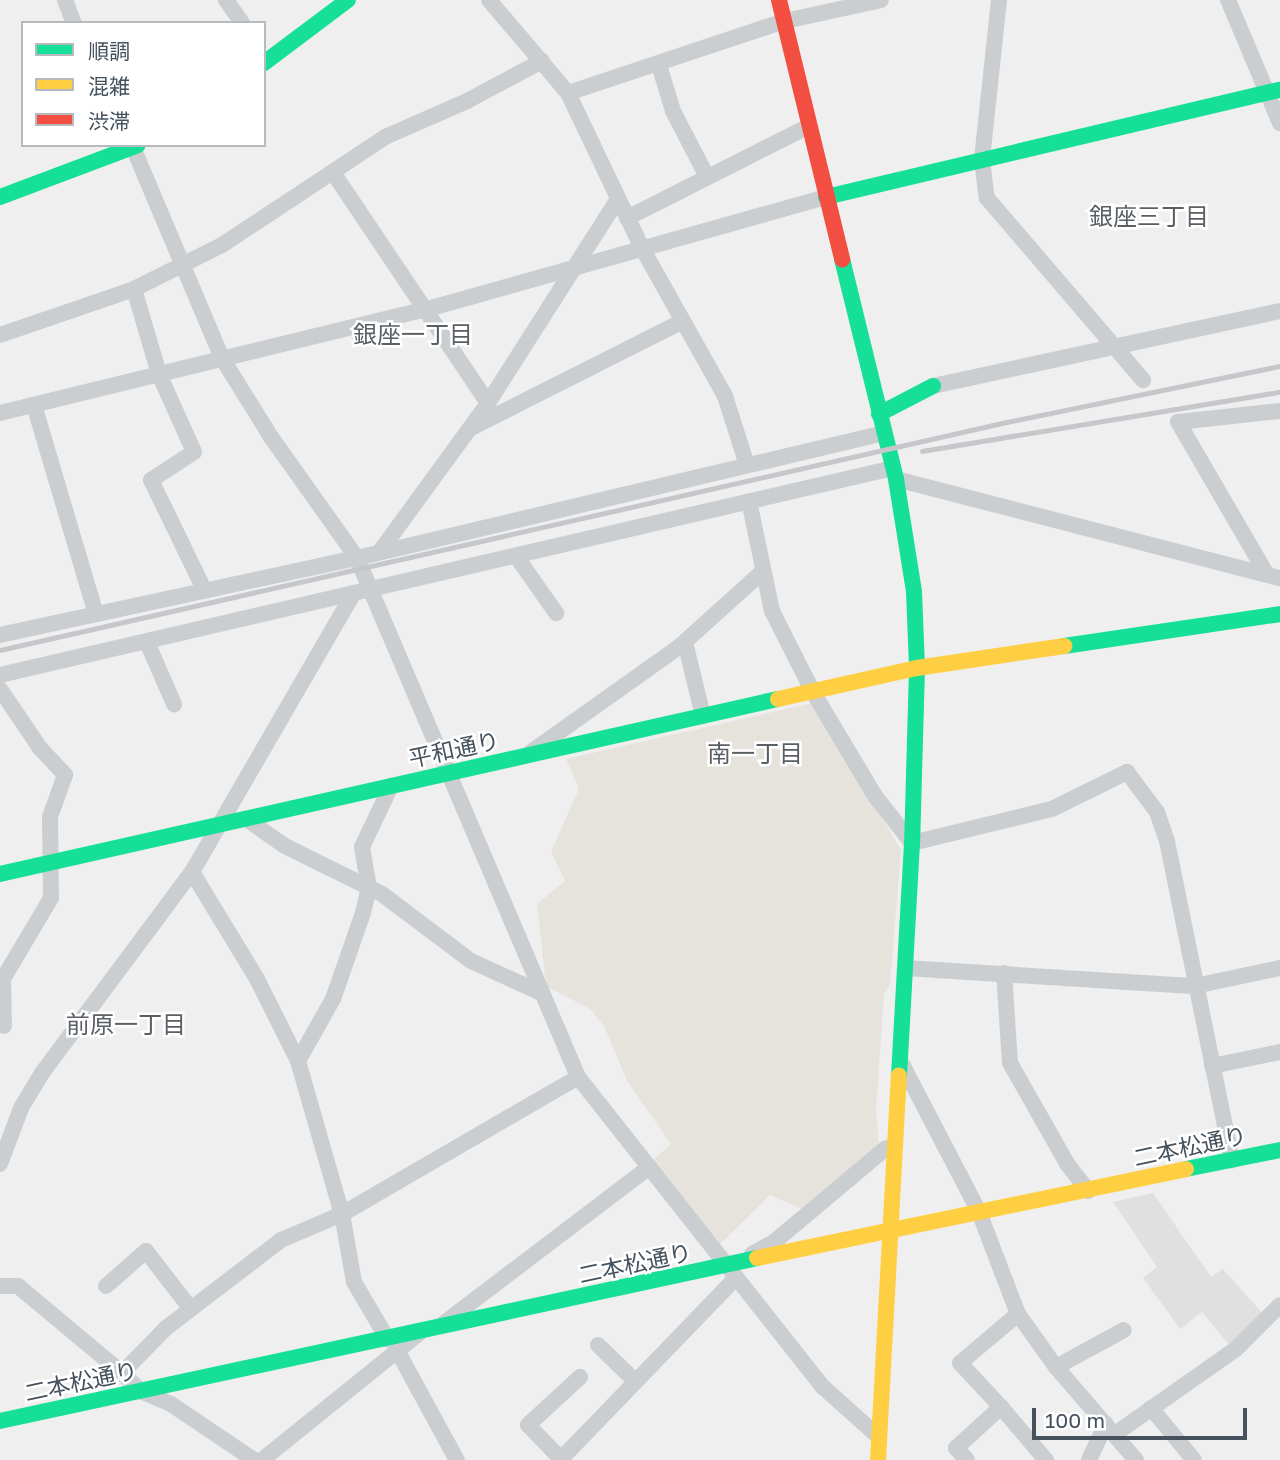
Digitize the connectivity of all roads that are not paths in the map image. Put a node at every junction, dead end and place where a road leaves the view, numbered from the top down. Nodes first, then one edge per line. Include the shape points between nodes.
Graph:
1 (65, 0) edge
2 (226, 0) edge
3 (348, 0) edge
4 (489, 0) edge
5 (779, 0) edge
6 (881, 0) edge
7 (999, 0) edge
8 (1228, 0) edge
9 (330, 5) edge
10 (73, 21) edge
11 (241, 21) edge
12 (785, 21) junction
13 (267, 55) edge
14 (542, 61) junction
15 (659, 65) junction
16 (1274, 91) edge
17 (568, 93) junction
18 (1280, 124) edge
19 (809, 126) junction
20 (131, 147) edge
21 (134, 147) edge
22 (982, 160) junction
23 (334, 174) junction
24 (707, 177) junction
25 (0, 197) edge
26 (825, 197) junction
27 (618, 199) junction
28 (628, 218) junction
29 (642, 248) junction
30 (186, 263) junction
31 (574, 270) junction
32 (134, 289) junction
33 (424, 310) junction
34 (1280, 310) edge
35 (682, 321) junction
36 (0, 335) edge
37 (1115, 346) junction
38 (222, 358) junction
39 (159, 374) junction
40 (1143, 380) dead end
41 (933, 386) junction
42 (874, 390) junction
43 (488, 403) junction
44 (34, 405) junction
45 (1280, 411) edge
46 (0, 413) edge
47 (879, 414) junction
48 (470, 428) junction
49 (884, 432) junction
50 (746, 462) junction
51 (894, 474) junction
52 (749, 500) junction
53 (382, 550) junction
54 (516, 556) junction
55 (357, 558) junction
56 (761, 573) junction
57 (1273, 576) edge
58 (205, 590) junction
59 (371, 592) junction
60 (352, 596) junction
61 (556, 613) dead end
62 (96, 614) junction
63 (1280, 614) edge
64 (0, 635) edge
65 (147, 642) junction
66 (685, 642) junction
67 (917, 668) junction
68 (0, 674) edge
69 (0, 689) edge
70 (813, 692) junction
71 (174, 704) dead end
72 (703, 716) junction
73 (526, 756) junction
74 (451, 774) junction
75 (391, 786) junction
76 (249, 821) junction
77 (218, 827) junction
78 (912, 844) junction
79 (48, 864) junction
80 (192, 872) junction
81 (0, 874) edge
82 (369, 888) junction
83 (905, 968) junction
84 (1280, 968) edge
85 (1004, 973) junction
86 (1195, 986) junction
87 (539, 992) junction
88 (4, 1026) dead end
89 (1280, 1052) edge
90 (298, 1061) junction
91 (902, 1063) junction
92 (1212, 1066) junction
93 (578, 1076) junction
94 (895, 1145) junction
95 (1280, 1150) edge
96 (1232, 1160) junction
97 (0, 1164) edge
98 (648, 1168) junction
99 (1088, 1191) junction
100 (979, 1212) junction
101 (342, 1214) junction
102 (892, 1228) junction
103 (732, 1273) junction
104 (0, 1286) edge
105 (106, 1286) dead end
106 (1280, 1305) edge
107 (190, 1308) junction
108 (1018, 1314) junction
109 (442, 1325) junction
110 (1124, 1330) dead end
111 (598, 1345) dead end
112 (393, 1346) junction
113 (1056, 1367) junction
114 (122, 1373) junction
115 (580, 1377) dead end
116 (635, 1381) junction
117 (141, 1391) junction
118 (1000, 1408) junction
119 (1151, 1408) junction
120 (0, 1421) edge
121 (1110, 1429) junction
122 (879, 1437) junction
123 (254, 1460) edge
124 (262, 1460) edge
125 (457, 1460) edge
126 (561, 1460) edge
127 (878, 1460) edge
128 (967, 1460) edge
129 (1046, 1460) edge
130 (1089, 1460) edge
131 (1136, 1460) edge
132 (1194, 1460) edge

1 - 10 street
2 - 11 street
3 - 9 street
4 - 14 street
5 - 12 street
6 - 12 street
7 - 22 street
8 - 16 street
9 - 13 street
12 - 15 street
12 - 19 street
14 - 17 street
14 - 23 street via 385,137
15 - 17 street
15 - 24 street via 673,111
16 - 18 street
16 - 22 street
17 - 27 street
19 - 24 street
19 - 26 street
20 - 25 street
21 - 30 street
22 - 26 street
22 - 37 street via 987,198
23 - 30 street
23 - 33 street
24 - 28 street
26 - 29 street
26 - 42 street
27 - 28 street
27 - 31 street
28 - 29 street
29 - 31 street
29 - 35 street
30 - 32 street
30 - 38 street
31 - 33 street
31 - 43 street
32 - 36 street
32 - 39 street
33 - 38 street
33 - 43 street
34 - 37 street
35 - 48 street
35 - 50 street via 725,396
37 - 40 street
37 - 41 street
38 - 39 street
38 - 55 street via 271,437
39 - 44 street
39 - 58 street via 194,452 151,480
41 - 42 street
41 - 47 street
42 - 47 street
43 - 48 street
44 - 46 street
44 - 62 street
45 - 57 street via 1178,422
47 - 49 street
48 - 53 street
49 - 50 street
49 - 51 street
50 - 53 street
51 - 52 street
51 - 57 street
51 - 67 street via 914,592
52 - 54 street
52 - 56 street
53 - 55 street
54 - 59 street
54 - 61 street
55 - 58 street
55 - 59 street
56 - 66 street
56 - 70 street via 772,611
58 - 62 street
59 - 60 street
59 - 74 street
60 - 65 street
60 - 77 street
62 - 64 street
63 - 67 street, 平和通り
65 - 68 street
65 - 71 street
66 - 72 street
66 - 73 street
67 - 70 street, 平和通り
67 - 78 street
69 - 79 street via 40,748 65,775 50,817
70 - 72 street, 平和通り
70 - 78 street via 876,796
72 - 73 street, 平和通り
73 - 74 street, 平和通り
74 - 75 street, 平和通り
74 - 87 street
75 - 76 street, 平和通り
75 - 82 street via 362,847
76 - 77 street, 平和通り
76 - 82 street via 285,846
77 - 79 street, 平和通り
77 - 80 street
78 - 83 street
78 - 86 street via 1052,809 1127,772 1157,813 1167,841
79 - 81 street, 平和通り
79 - 88 street via 51,898 3,979
80 - 90 street via 257,979
80 - 97 street via 42,1073 21,1108
82 - 87 street via 471,961
82 - 90 street via 333,999
83 - 85 street
83 - 91 street
84 - 86 street
85 - 86 street
85 - 99 street via 1010,1063 1068,1166
86 - 92 street
87 - 93 street
89 - 92 street
90 - 101 street
91 - 94 street
91 - 100 street
92 - 96 street
93 - 98 street
93 - 101 street
94 - 102 street
94 - 103 street
95 - 96 street, 二本松通り
96 - 99 street, 二本松通り
98 - 103 street
98 - 109 street
99 - 100 street, 二本松通り
100 - 102 street, 二本松通り
100 - 108 street
101 - 107 street via 281,1240
101 - 112 street via 354,1282
102 - 103 street, 二本松通り
102 - 122 street
103 - 109 street, 二本松通り
103 - 116 street
103 - 122 street via 823,1387
104 - 114 street via 18,1286
105 - 107 street via 146,1251
106 - 119 street via 1236,1349
107 - 114 street
108 - 113 street
108 - 118 street via 960,1363
109 - 112 street, 二本松通り
110 - 113 street
111 - 116 street
112 - 117 street, 二本松通り
112 - 124 street
112 - 125 street
113 - 121 street
114 - 117 street
115 - 126 street via 528,1426
116 - 126 street
117 - 120 street, 二本松通り
117 - 123 street via 171,1404
118 - 128 street via 956,1448
118 - 129 street
119 - 121 street
119 - 132 street
121 - 130 street
121 - 131 street
122 - 127 street

